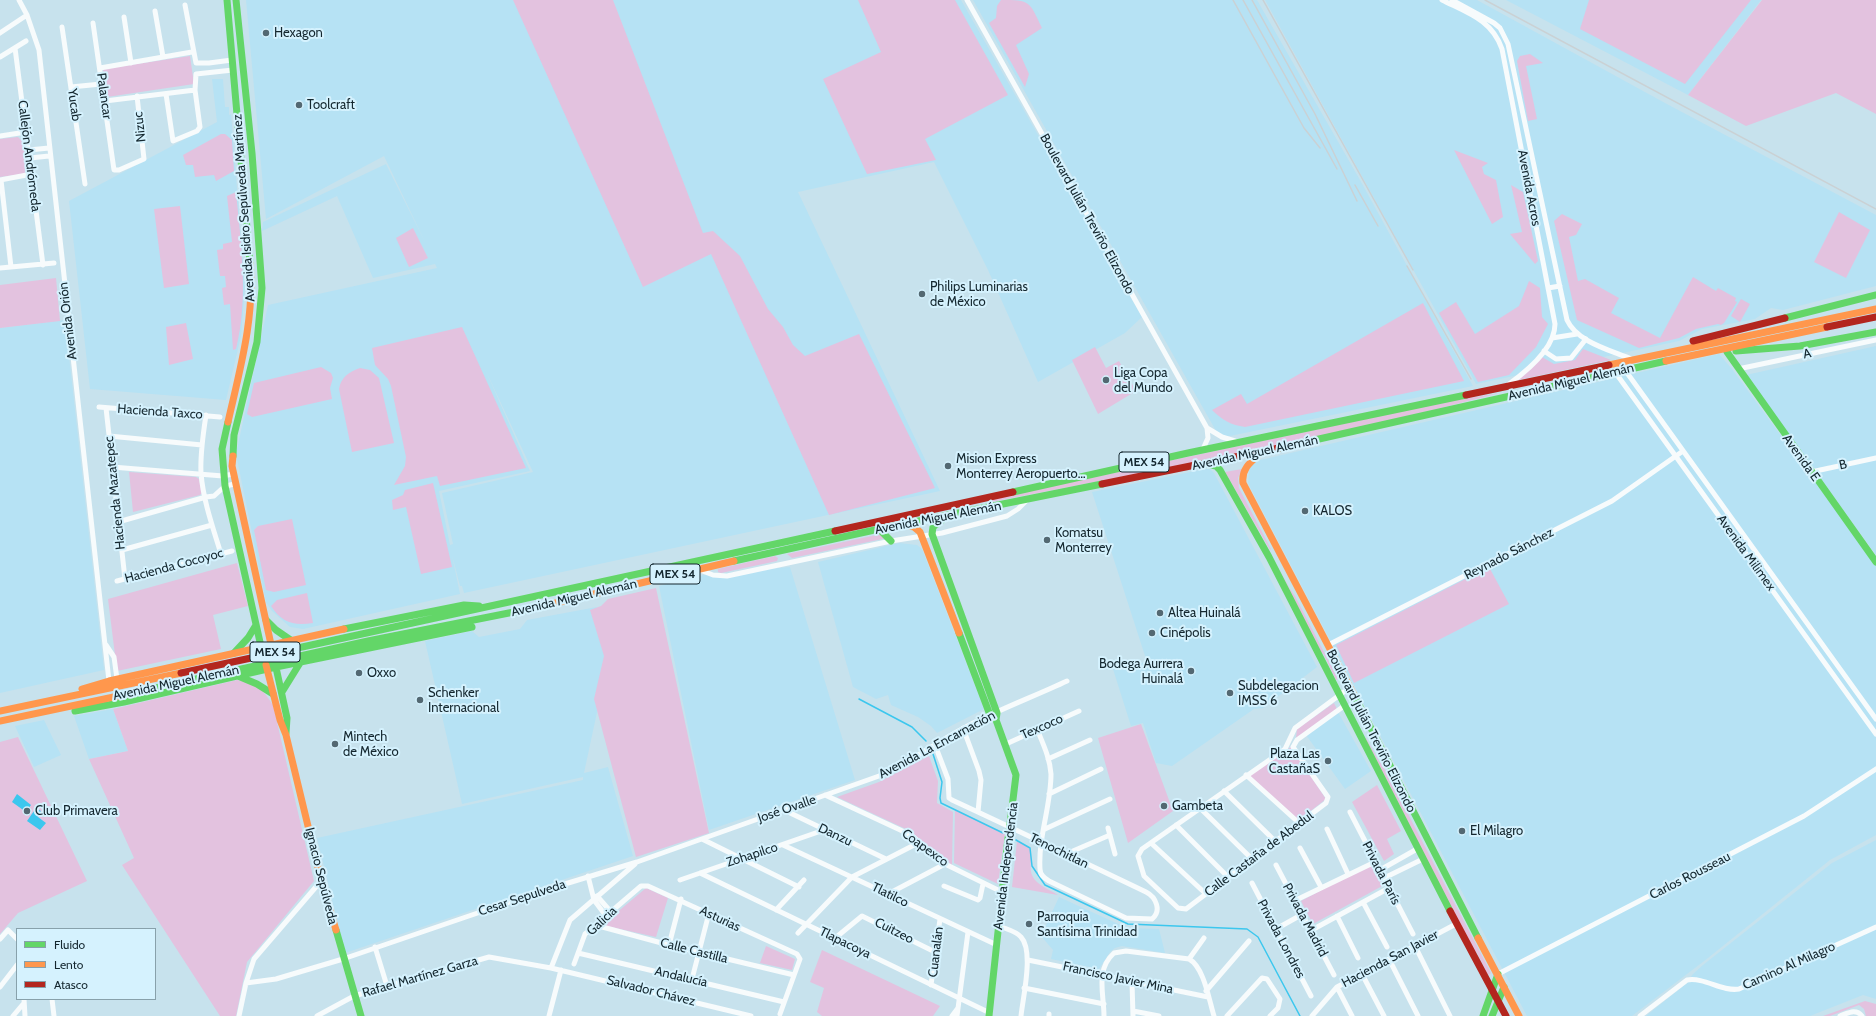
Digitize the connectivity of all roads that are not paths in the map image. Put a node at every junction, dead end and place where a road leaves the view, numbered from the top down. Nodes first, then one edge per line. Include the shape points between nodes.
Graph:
1 (19, 0) edge
2 (227, 0) edge
3 (236, 0) edge
4 (967, 0) edge
5 (1442, 0) edge
6 (1452, 0) edge
7 (185, 5) dead end
8 (155, 11) dead end
9 (28, 15) junction
10 (124, 17) dead end
11 (93, 23) dead end
12 (62, 26) dead end
13 (0, 32) edge
14 (26, 41) dead end
15 (15, 48) junction
16 (192, 52) junction
17 (0, 57) edge
18 (162, 57) junction
19 (232, 60) junction
20 (131, 62) junction
21 (100, 68) junction
22 (233, 70) junction
23 (101, 84) junction
24 (71, 87) junction
25 (196, 90) junction
26 (166, 94) junction
27 (137, 96) junction
28 (105, 101) junction
29 (26, 132) junction
30 (0, 136) edge
31 (49, 148) junction
32 (29, 150) junction
33 (50, 156) junction
34 (30, 158) junction
35 (113, 168) joint
36 (32, 174) junction
37 (0, 180) edge
38 (242, 181) junction
39 (85, 184) dead end
40 (254, 199) junction
41 (1554, 261) junction
42 (1543, 262) junction
43 (54, 264) dead end
44 (43, 265) junction
45 (11, 267) junction
46 (0, 268) edge
47 (1560, 286) junction
48 (1548, 288) junction
49 (1876, 295) edge
50 (1876, 309) edge
51 (1864, 316) junction
52 (1876, 317) edge
53 (1876, 332) edge
54 (1577, 334) junction
55 (1552, 338) junction
56 (1586, 339) junction
57 (1876, 340) edge
58 (1679, 350) junction
59 (1716, 350) junction
60 (1544, 351) junction
61 (1728, 352) junction
62 (1631, 359) junction
63 (1738, 369) junction
64 (1626, 370) junction
65 (1615, 372) junction
66 (1503, 388) junction
67 (99, 407) dead end
68 (106, 408) junction
69 (206, 416) junction
70 (220, 417) dead end
71 (1207, 428) junction
72 (109, 436) junction
73 (1240, 442) junction
74 (202, 445) junction
75 (1203, 450) junction
76 (1263, 451) junction
77 (1684, 452) junction
78 (1676, 457) junction
79 (1876, 458) edge
80 (1204, 464) junction
81 (112, 466) junction
82 (1811, 472) junction
83 (201, 474) junction
84 (233, 474) junction
85 (223, 476) junction
86 (235, 484) junction
87 (225, 486) junction
88 (206, 497) junction
89 (1026, 501) junction
90 (1242, 508) junction
91 (950, 515) junction
92 (118, 522) junction
93 (212, 525) junction
94 (899, 526) junction
95 (879, 529) junction
96 (932, 534) junction
97 (921, 537) junction
98 (891, 541) junction
99 (122, 550) junction
100 (232, 551) dead end
101 (221, 554) junction
102 (1876, 562) edge
103 (698, 569) junction
104 (125, 579) junction
105 (117, 581) dead end
106 (485, 608) junction
107 (516, 612) junction
108 (1312, 616) junction
109 (266, 619) junction
110 (256, 624) junction
111 (306, 639) junction
112 (292, 641) junction
113 (106, 645) junction
114 (1328, 645) junction
115 (272, 646) junction
116 (262, 648) junction
117 (241, 652) junction
118 (234, 653) junction
119 (310, 661) junction
120 (300, 663) junction
121 (276, 667) junction
122 (267, 669) junction
123 (245, 674) junction
124 (238, 676) junction
125 (117, 679) junction
126 (109, 681) junction
127 (1067, 681) dead end
128 (282, 692) junction
129 (1344, 692) junction
130 (272, 694) junction
131 (66, 698) junction
132 (1344, 706) junction
133 (0, 711) edge
134 (1079, 711) dead end
135 (43, 713) junction
136 (994, 716) junction
137 (1876, 718) edge
138 (0, 721) edge
139 (963, 728) junction
140 (1037, 730) junction
141 (1876, 734) edge
142 (286, 735) junction
143 (1090, 740) dead end
144 (1006, 744) junction
145 (934, 746) junction
146 (1048, 759) junction
147 (1876, 768) edge
148 (1102, 769) dead end
149 (1246, 775) junction
150 (872, 779) joint
151 (1224, 791) junction
152 (1049, 794) junction
153 (825, 795) junction
154 (1110, 800) dead end
155 (1200, 808) junction
156 (784, 810) junction
157 (978, 812) junction
158 (1350, 812) dead end
159 (1299, 823) junction
160 (1176, 825) junction
161 (1108, 828) dead end
162 (1045, 829) junction
163 (1327, 829) dead end
164 (824, 830) junction
165 (1009, 832) junction
166 (1110, 835) junction
167 (702, 839) junction
168 (1275, 841) junction
169 (920, 842) junction
170 (1042, 843) junction
171 (1151, 843) junction
172 (784, 845) junction
173 (1300, 848) dead end
174 (1417, 849) junction
175 (1066, 854) junction
176 (1115, 854) dead end
177 (741, 858) junction
178 (886, 859) junction
179 (1252, 859) junction
180 (1423, 859) junction
181 (637, 862) junction
182 (1375, 862) junction
183 (945, 864) junction
184 (1276, 865) dead end
185 (1380, 870) junction
186 (700, 873) junction
187 (1348, 874) junction
188 (588, 876) junction
189 (852, 877) junction
190 (1228, 877) junction
191 (1384, 878) junction
192 (680, 880) dead end
193 (804, 880) dead end
194 (321, 881) junction
195 (1252, 883) dead end
196 (983, 884) junction
197 (641, 886) joint
198 (799, 886) junction
199 (944, 886) dead end
200 (1321, 887) junction
201 (1389, 888) junction
202 (1002, 892) junction
203 (888, 894) junction
204 (1206, 894) junction
205 (596, 898) junction
206 (681, 900) junction
207 (1294, 901) junction
208 (1363, 902) junction
209 (776, 910) junction
210 (611, 912) junction
211 (708, 913) junction
212 (1301, 915) junction
213 (606, 916) junction
214 (1337, 916) junction
215 (940, 919) junction
216 (806, 924) junction
217 (1456, 924) junction
218 (595, 925) junction
219 (999, 926) junction
220 (1876, 927) edge
221 (1276, 929) junction
222 (1310, 931) junction
223 (968, 932) junction
224 (798, 933) dead end
225 (1413, 934) dead end
226 (16, 938) edge
227 (1204, 938) dead end
228 (0, 939) edge
229 (834, 939) junction
230 (1249, 941) dead end
231 (669, 945) junction
232 (996, 945) junction
233 (1415, 946) junction
234 (375, 947) junction
235 (1387, 947) dead end
236 (699, 952) junction
237 (935, 952) junction
238 (578, 953) junction
239 (1358, 958) dead end
240 (342, 959) junction
241 (1189, 959) junction
242 (1389, 959) junction
243 (1028, 960) junction
244 (574, 964) dead end
245 (16, 966) edge
246 (551, 968) junction
247 (561, 970) junction
248 (1334, 974) dead end
249 (1362, 974) junction
250 (1498, 974) junction
251 (794, 975) junction
252 (1101, 975) junction
253 (692, 979) junction
254 (1132, 982) junction
255 (246, 983) junction
256 (931, 985) junction
257 (0, 986) edge
258 (387, 986) junction
259 (1337, 987) junction
260 (1504, 987) junction
261 (1024, 988) junction
262 (1206, 991) junction
263 (1493, 991) junction
264 (354, 996) junction
265 (1311, 996) dead end
266 (1208, 997) junction
267 (52, 1000) edge
268 (959, 1000) junction
269 (24, 1001) edge
270 (784, 1002) junction
271 (1498, 1002) junction
272 (1104, 1004) junction
273 (958, 1008) junction
274 (780, 1014) dead end
275 (1133, 1014) edge
276 (989, 1015) edge
277 (1316, 1015) edge
278 (13, 1016) edge
279 (25, 1016) edge
280 (54, 1016) edge
281 (239, 1016) edge
282 (317, 1016) edge
283 (361, 1016) edge
284 (549, 1016) edge
285 (751, 1016) edge
286 (952, 1016) edge
287 (958, 1016) edge
288 (1021, 1016) edge
289 (1104, 1016) edge
290 (1159, 1016) edge
291 (1214, 1016) edge
292 (1227, 1016) edge
293 (1270, 1016) edge
294 (1352, 1016) edge
295 (1384, 1016) edge
296 (1418, 1016) edge
297 (1450, 1016) edge
298 (1483, 1016) edge
299 (1492, 1016) edge
300 (1506, 1016) edge
301 (1519, 1016) edge
302 (1640, 1016) edge
303 (1840, 1016) edge
304 (1862, 1016) edge

1 - 9 street, Avenida Orión
2 - 19 main road, Avenida Isidro Sepúlveda Martínez
3 - 40 main road, Avenida Isidro Sepúlveda Martínez via 252,153
4 - 71 street, Boulevard Julián Treviño Elizondo
5 - 42 street, Avenida Acros via 1483,21 1499,39 1505,58
6 - 41 street, Avenida Acros via 1494,23 1500,28 1508,44
7 - 16 street
8 - 18 street
9 - 13 street
9 - 31 street, Avenida Orión via 39,50
10 - 20 street
11 - 21 street, Palancar
12 - 24 street, Yucab
14 - 15 street
15 - 17 street
15 - 29 street, Callejón Andrómeda
16 - 18 street
16 - 19 street via 196,63
18 - 20 street
19 - 22 main road, Avenida Isidro Sepúlveda Martínez
20 - 21 street
21 - 23 street, Palancar
22 - 25 street via 196,74
22 - 38 main road, Avenida Isidro Sepúlveda Martínez
23 - 24 street
23 - 28 street, Palancar
24 - 39 street, Yucab
25 - 26 street
25 - 26 street via 201,124 197,131 173,141
26 - 27 street
27 - 28 street
27 - 35 street, Nizuc via 144,159 119,170
28 - 35 street, Palancar
29 - 30 street
29 - 32 street, Callejón Andrómeda
31 - 32 street
31 - 33 street, Avenida Orión
32 - 34 street, Callejón Andrómeda
33 - 34 street
33 - 113 street, Avenida Orión
34 - 36 street, Callejón Andrómeda
36 - 37 street
36 - 44 street, Callejón Andrómeda
37 - 45 street
38 - 40 main road via 248,198
38 - 85 main road, Avenida Isidro Sepúlveda Martínez via 252,287 251,308 247,340 222,450
40 - 84 main road, Avenida Isidro Sepúlveda Martínez via 262,288 257,342 234,435
41 - 42 street
41 - 47 street, Avenida Acros
42 - 48 street, Avenida Acros
43 - 44 street
44 - 45 street
45 - 46 street
47 - 48 street
47 - 54 street, Avenida Acros via 1567,320
48 - 55 street, Avenida Acros via 1555,324
49 - 58 main road via 1722,333 1690,342
50 - 51 main road, Avenida Miguel Alemán / MEX 54
51 - 52 main road, Avenida Miguel Alemán / MEX 54
51 - 58 main road, Avenida Miguel Alemán / MEX 54
51 - 59 main road, Avenida Miguel Alemán / MEX 54
53 - 61 main road via 1800,346
54 - 55 street
54 - 56 street, Avenida Acros
55 - 60 street, Avenida Acros
56 - 60 street via 1571,358 1556,359
56 - 62 street, Avenida Acros
57 - 63 street, A
58 - 62 main road, Avenida Miguel Alemán / MEX 54
59 - 61 main road
59 - 64 main road, Avenida Miguel Alemán / MEX 54
60 - 66 street, Avenida Acros
61 - 63 main road, Avenida E
62 - 66 main road, Avenida Miguel Alemán / MEX 54
63 - 82 main road, Avenida E
64 - 65 main road, Avenida Miguel Alemán / MEX 54
64 - 77 street, Avenida Milimex
65 - 76 main road, Avenida Miguel Alemán / MEX 54
65 - 78 street, Avenida Milimex
66 - 73 main road, Avenida Miguel Alemán / MEX 54
67 - 68 street, Hacienda Taxco
68 - 69 street, Hacienda Taxco
68 - 72 street, Hacienda Mazatepec
69 - 70 street, Hacienda Taxco
69 - 74 street
71 - 73 street via 1222,437
71 - 75 street via 1208,438
72 - 74 street
72 - 81 street, Hacienda Mazatepec
73 - 75 main road, Avenida Miguel Alemán / MEX 54
74 - 83 street
75 - 106 main road, Avenida Miguel Alemán / MEX 54
76 - 80 main road, Avenida Miguel Alemán / MEX 54
76 - 108 main road, Boulevard Julián Treviño Elizondo via 1243,470 1243,483
77 - 78 street, Reynado Sánchez
77 - 137 street, Avenida Milimex
78 - 114 street, Reynado Sánchez via 1612,501
78 - 141 street, Avenida Milimex
79 - 82 street, B
80 - 89 main road, Avenida Miguel Alemán / MEX 54
80 - 90 main road, Boulevard Julián Treviño Elizondo via 1216,466 1220,470
81 - 83 street
81 - 92 street, Hacienda Mazatepec
82 - 102 main road, Avenida E
83 - 85 street
83 - 88 street
84 - 85 street
84 - 86 main road, Avenida Isidro Sepúlveda Martínez
85 - 87 main road, Avenida Isidro Sepúlveda Martínez
86 - 87 street
86 - 109 main road, Avenida Isidro Sepúlveda Martínez
87 - 88 street via 214,496
87 - 110 main road, Avenida Isidro Sepúlveda Martínez
88 - 92 street
88 - 93 street
89 - 91 main road, Avenida Miguel Alemán / MEX 54
89 - 96 street via 1008,516
90 - 108 main road via 1249,515
90 - 129 main road, Boulevard Julián Treviño Elizondo via 1321,661
91 - 94 main road, Avenida Miguel Alemán / MEX 54
91 - 96 main road via 933,527
92 - 99 street, Hacienda Mazatepec
93 - 99 street
93 - 101 street
94 - 95 main road, Avenida Miguel Alemán / MEX 54
94 - 97 main road via 914,527 920,532
95 - 98 main road
95 - 103 main road, Avenida Miguel Alemán / MEX 54
96 - 97 street
96 - 136 main road, Avenida Independencia
97 - 98 street
97 - 136 main road, Avenida Independencia
98 - 103 street via 727,576 713,575
99 - 104 street, Hacienda Mazatepec
100 - 101 street, Hacienda Cocoyoc
101 - 104 street, Hacienda Cocoyoc
103 - 107 main road, Avenida Miguel Alemán / MEX 54
104 - 105 street, Hacienda Cocoyoc
106 - 111 main road via 464,605
106 - 131 main road, Avenida Miguel Alemán / MEX 54
107 - 119 main road via 507,618 480,625
107 - 135 main road, Avenida Miguel Alemán / MEX 54
108 - 114 main road, Boulevard Julián Treviño Elizondo
109 - 112 main road
109 - 115 main road, Avenida Isidro Sepúlveda Martínez
110 - 116 main road, Avenida Isidro Sepúlveda Martínez
110 - 118 main road via 248,638
111 - 112 main road
111 - 119 main road via 303,649
112 - 115 main road
113 - 125 street, Avenida Orión via 114,657
113 - 126 street, Avenida Orión
114 - 129 main road, Boulevard Julián Treviño Elizondo
115 - 116 main road
115 - 121 main road, Avenida Isidro Sepúlveda Martínez
116 - 117 main road
116 - 122 main road, Avenida Isidro Sepúlveda Martínez
117 - 118 main road
117 - 123 main road via 248,659 249,666
118 - 125 main road
119 - 120 main road
120 - 121 main road
120 - 128 main road
121 - 122 main road
121 - 128 main road, Ignacio Sepúlveda
122 - 123 main road
122 - 130 main road, Ignacio Sepúlveda
123 - 124 main road
124 - 130 main road
124 - 135 main road via 94,708 56,714
125 - 126 main road
126 - 131 main road
127 - 136 street, Avenida La Encarnación
128 - 142 main road, Ignacio Sepúlveda via 287,718
129 - 132 main road, Boulevard Julián Treviño Elizondo
129 - 149 street via 1294,728 1284,749
129 - 250 main road, Boulevard Julián Treviño Elizondo via 1368,723
130 - 142 main road, Ignacio Sepúlveda
131 - 133 main road, Avenida Miguel Alemán / MEX 54
132 - 159 street, Calle Castaña de Abedul via 1297,740 1293,747 1328,797 1326,803
132 - 174 main road, Boulevard Julián Treviño Elizondo
134 - 140 street, Texcoco
135 - 138 main road, Avenida Miguel Alemán / MEX 54
136 - 139 street, Avenida La Encarnación
136 - 144 main road, Avenida Independencia
139 - 145 street, Avenida La Encarnación
139 - 157 street via 981,780
140 - 144 street, Texcoco
140 - 146 street
142 - 194 main road, Ignacio Sepúlveda
143 - 146 street
144 - 165 main road, Avenida Independencia via 1016,775
145 - 150 street, Avenida La Encarnación via 894,770
145 - 157 street, Tenochitlan via 948,779 949,798
146 - 152 street via 1051,776
147 - 250 street, Carlos Rousseau via 1804,816
148 - 152 street
149 - 151 street
149 - 159 street
150 - 153 street, José Ovalle
151 - 155 street
151 - 168 street
152 - 162 street
153 - 156 street, José Ovalle
153 - 169 street, Coapexco
154 - 162 street
155 - 160 street
155 - 179 street
156 - 164 street, Danzu
156 - 167 street, José Ovalle
157 - 165 street, Tenochitlan
158 - 182 street, Privada París
159 - 168 street, Calle Castaña de Abedul
160 - 171 street
160 - 190 street
161 - 166 street
162 - 170 street
163 - 187 street
164 - 172 street, Zohapilco
164 - 178 street, Danzu
165 - 170 street, Tenochitlan
165 - 202 main road, Avenida Independencia
166 - 175 street
166 - 176 street
167 - 177 street
167 - 181 street, Cesar Sepulveda
168 - 179 street, Calle Castaña de Abedul
169 - 178 street
169 - 183 street, Coapexco
170 - 175 street, Tenochitlan
170 - 175 street, Tenochitlan via 1040,869 1045,879 1126,918 1152,919 1156,915 1157,905 1150,894
171 - 204 street
171 - 204 street, Calle Castaña de Abedul via 1142,849 1138,856 1144,876 1178,908 1186,909
172 - 177 street, Zohapilco
172 - 189 street, Tlatilco
173 - 200 street
174 - 180 main road, Boulevard Julián Treviño Elizondo
174 - 185 street
177 - 186 street, Zohapilco
177 - 198 street
178 - 189 street
179 - 190 street, Calle Castaña de Abedul
180 - 191 street
180 - 217 main road, Boulevard Julián Treviño Elizondo
181 - 188 street, Cesar Sepulveda
181 - 205 street
182 - 185 street, Privada París
182 - 187 street
183 - 196 street, Coapexco
183 - 203 street
184 - 207 street, Privada Madrid
185 - 191 street, Privada París
186 - 192 street, Zohapilco
186 - 209 street, Tlapacoya
187 - 200 street
188 - 205 street via 591,892
188 - 234 street, Cesar Sepulveda
189 - 203 street, Tlatilco
189 - 216 street
190 - 204 street, Calle Castaña de Abedul
191 - 201 street, Privada París
193 - 198 street
194 - 240 main road, Ignacio Sepúlveda
194 - 255 street via 254,959
195 - 221 street, Privada Londres
196 - 199 street via 978,900
196 - 202 street, Coapexco
197 - 206 street, Asturias via 648,886
197 - 210 street, Galicia
198 - 209 street
200 - 207 street
201 - 208 street
201 - 225 street, Privada París
202 - 219 main road, Avenida Independencia
203 - 215 street, Tlatilco
205 - 210 street
205 - 213 street
205 - 246 street via 570,920
206 - 211 street, Asturias
206 - 231 street
207 - 212 street, Privada Madrid
208 - 214 street
208 - 235 street
209 - 216 street, Tlapacoya
210 - 213 street, Galicia
211 - 236 street
211 - 251 street, Asturias via 798,956 800,959
212 - 221 street
212 - 222 street, Privada Madrid
213 - 218 street, Galicia
214 - 222 street
214 - 239 street
215 - 223 street, Tlatilco
215 - 237 street, Cuanalán
216 - 224 street
216 - 229 street, Tlapacoya
217 - 233 street, Hacienda San Javier
217 - 263 main road, Boulevard Julián Treviño Elizondo
218 - 231 street, Calle Castilla
218 - 238 street, Galicia via 585,934
219 - 232 main road, Avenida Independencia
219 - 243 street via 1020,936 1027,948
220 - 302 street, Camino Al Milagro via 1739,989 1694,979 1687,980
221 - 265 street, Privada Londres
222 - 248 street, Privada Madrid
223 - 232 street, Tlatilco
223 - 268 street
226 - 228 street via 8,930
227 - 241 street
229 - 237 street, Cuitzeo via 862,916
229 - 256 street, Tlapacoya
230 - 262 street
231 - 236 street, Calle Castilla
232 - 276 main road, Avenida Independencia
233 - 242 street, Hacienda San Javier
233 - 297 street
234 - 240 street, Cesar Sepulveda
234 - 258 street
236 - 251 street, Calle Castilla
236 - 253 street
237 - 256 street, Cuanalán
238 - 244 street, Galicia
238 - 253 street, Andalucía
240 - 255 street, Cesar Sepulveda via 276,979
240 - 264 main road, Ignacio Sepúlveda
241 - 252 street via 1120,951 1110,957
241 - 262 street via 1199,968
242 - 249 street, Hacienda San Javier
242 - 296 street
243 - 252 street, Francisco Javier Mina
243 - 261 street
245 - 257 street
246 - 247 street, Salvador Chávez
246 - 258 street, Rafael Martínez Garza via 489,957
247 - 284 street
247 - 285 street, Salvador Chávez
249 - 259 street, Hacienda San Javier
249 - 295 street
250 - 260 main road, Boulevard Julián Treviño Elizondo
250 - 263 main road
251 - 270 street
252 - 254 street, Francisco Javier Mina
252 - 272 street
253 - 270 street, Andalucía
254 - 266 street, Francisco Javier Mina
254 - 275 street
255 - 281 street
256 - 268 street, Tlapacoya
258 - 264 street, Rafael Martínez Garza
259 - 277 street, Hacienda San Javier
259 - 294 street
260 - 271 main road
260 - 301 main road, Boulevard Julián Treviño Elizondo
261 - 272 street
261 - 288 street
262 - 266 street
263 - 271 main road, Boulevard Julián Treviño Elizondo
263 - 298 main road
264 - 282 street, Rafael Martínez Garza
264 - 283 main road, Ignacio Sepúlveda
266 - 291 street
267 - 280 street
268 - 273 street
268 - 276 street, Tlapacoya
269 - 278 street
269 - 279 street
270 - 274 street
271 - 299 main road
271 - 300 main road, Boulevard Julián Treviño Elizondo
272 - 289 street
273 - 286 street
273 - 287 street
275 - 290 street
292 - 293 street via 1262,978 1266,979 1280,999 1278,1008
303 - 304 street via 1856,1011

